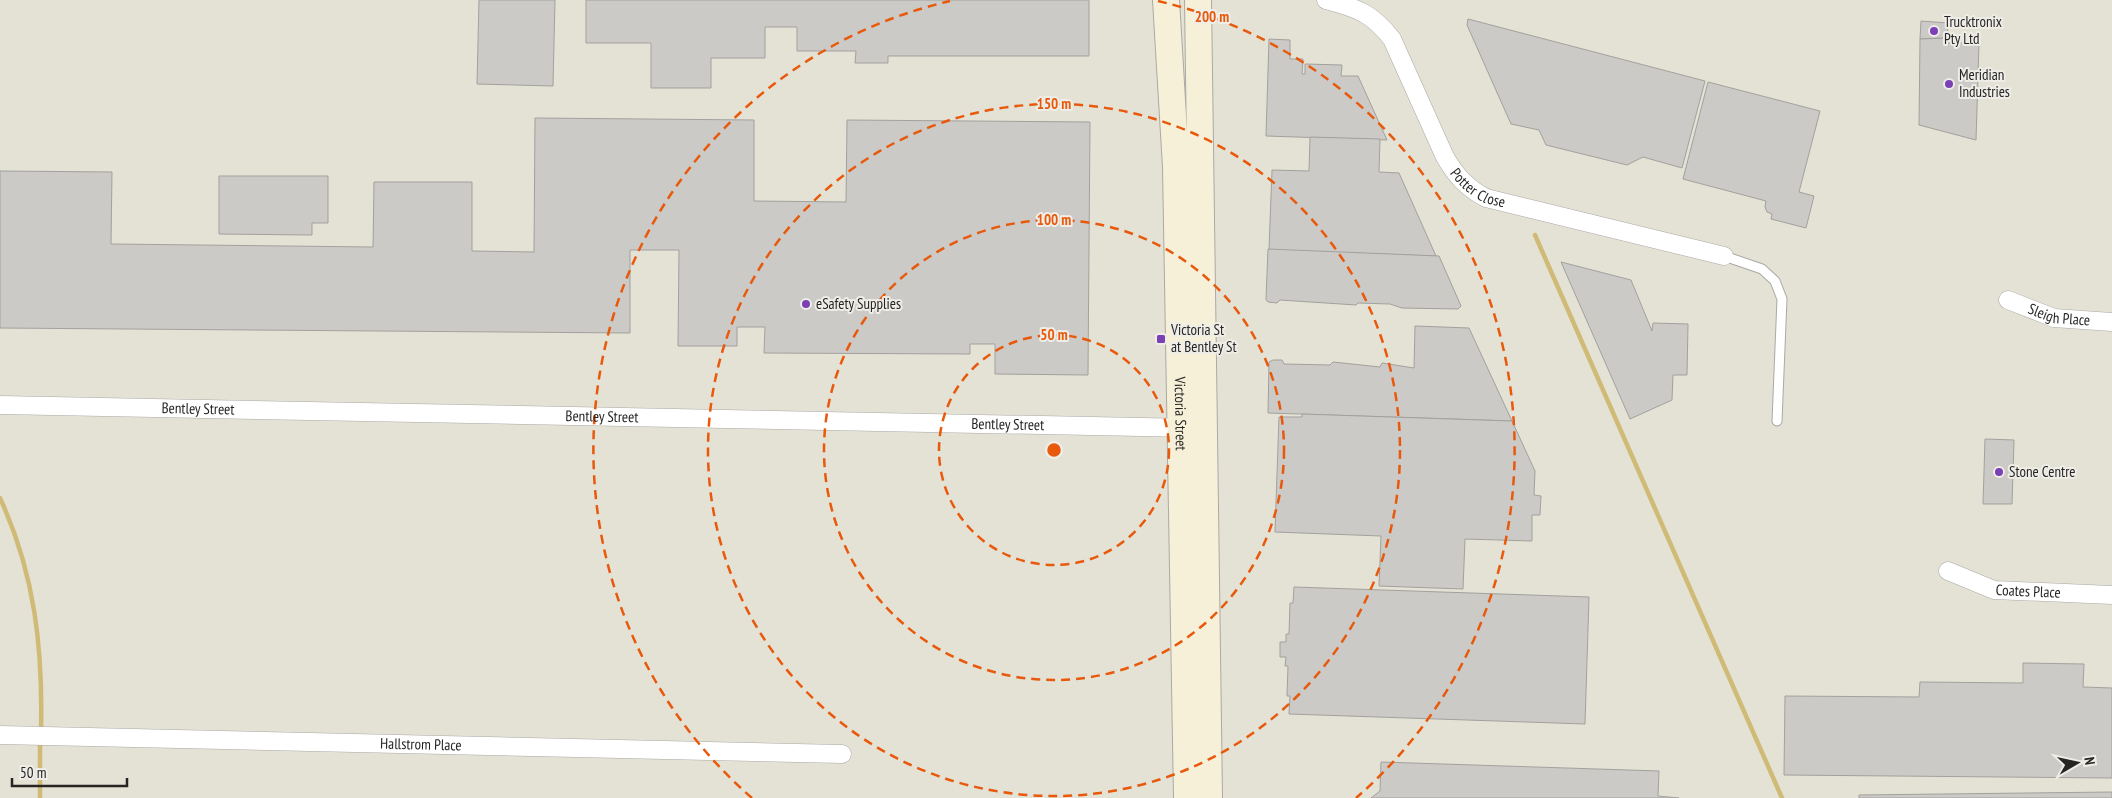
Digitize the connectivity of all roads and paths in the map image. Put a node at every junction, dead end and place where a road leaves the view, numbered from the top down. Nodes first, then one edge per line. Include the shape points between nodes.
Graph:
1 (1166, 0) edge
2 (1198, 0) edge
3 (1326, 0) edge
4 (1724, 256) joint
5 (2008, 300) dead end
6 (2112, 322) edge
7 (0, 405) edge
8 (1777, 421) dead end
9 (1192, 428) junction
10 (1948, 571) dead end
11 (2112, 596) edge
12 (0, 735) edge
13 (842, 754) dead end
14 (1187, 798) edge
15 (1209, 798) edge

1 - 9 main road, Victoria Street
2 - 9 main road, Victoria Street
3 - 4 street, Potter Close via 1366,13 1380,23 1392,39 1445,157 1469,189 1486,198
4 - 8 lane via 1762,269 1775,280 1782,299
5 - 6 street, Sleigh Place via 2054,318
7 - 9 street, Bentley Street
9 - 14 main road, Victoria Street
9 - 15 main road, Victoria Street
10 - 11 street, Coates Place via 1994,590
12 - 13 street, Hallstrom Place

